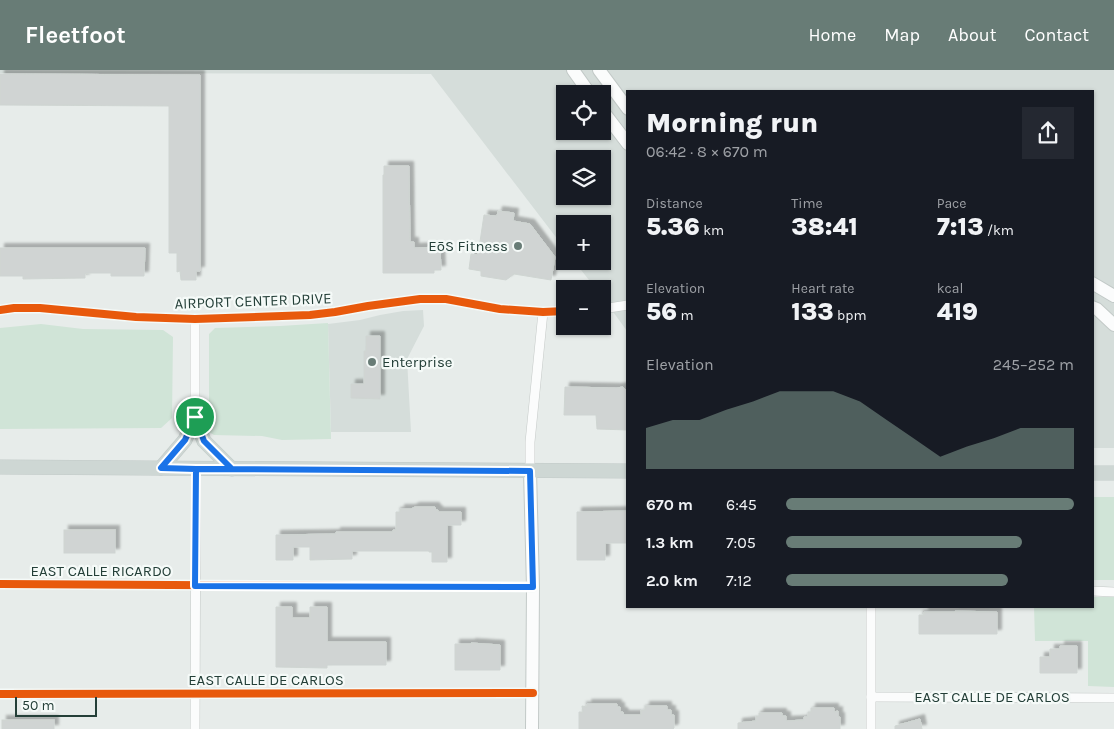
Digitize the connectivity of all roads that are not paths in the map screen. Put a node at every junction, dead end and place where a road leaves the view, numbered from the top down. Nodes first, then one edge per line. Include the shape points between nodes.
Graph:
1 (573, 70) edge
2 (599, 70) edge
3 (584, 85) edge
4 (626, 106) edge
5 (611, 122) edge
6 (626, 141) edge
7 (1094, 284) edge
8 (1114, 296) edge
9 (626, 305) edge
10 (611, 308) edge
11 (1094, 308) edge
12 (0, 310) edge
13 (556, 311) edge
14 (543, 312) junction
15 (195, 319) junction
16 (1114, 325) edge
17 (195, 417) junction
18 (0, 467) edge
19 (161, 468) junction
20 (196, 469) junction
21 (232, 469) junction
22 (530, 471) junction
23 (626, 471) edge
24 (1094, 472) edge
25 (1114, 473) edge
26 (0, 584) edge
27 (195, 586) junction
28 (533, 587) junction
29 (1094, 592) edge
30 (1114, 592) edge
31 (871, 608) edge
32 (533, 693) junction
33 (0, 694) edge
34 (194, 694) junction
35 (871, 697) junction
36 (1114, 698) edge
37 (195, 729) edge
38 (532, 729) edge
39 (871, 729) edge

1 - 3 street
2 - 4 street
5 - 6 street
7 - 8 street
9 - 10 street
11 - 16 street
12 - 15 street, AIRPORT CENTER DRIVE via 40,308
13 - 14 street, AIRPORT CENTER DRIVE
14 - 15 street, AIRPORT CENTER DRIVE via 500,309 446,299 420,299 318,314
14 - 22 street
15 - 17 street
17 - 19 main road via 185,440
17 - 21 main road via 204,441
18 - 19 main road
19 - 20 main road
20 - 21 main road
20 - 27 street
21 - 22 main road
22 - 23 main road
22 - 28 street
24 - 25 main road
26 - 27 street, EAST CALLE RICARDO
27 - 28 street, EAST CALLE RICARDO
27 - 34 street
28 - 32 street
29 - 30 street
31 - 35 street
32 - 34 street, EAST CALLE DE CARLOS
32 - 38 street
33 - 34 street, EAST CALLE DE CARLOS
34 - 37 street
35 - 36 street, EAST CALLE DE CARLOS
35 - 39 street

